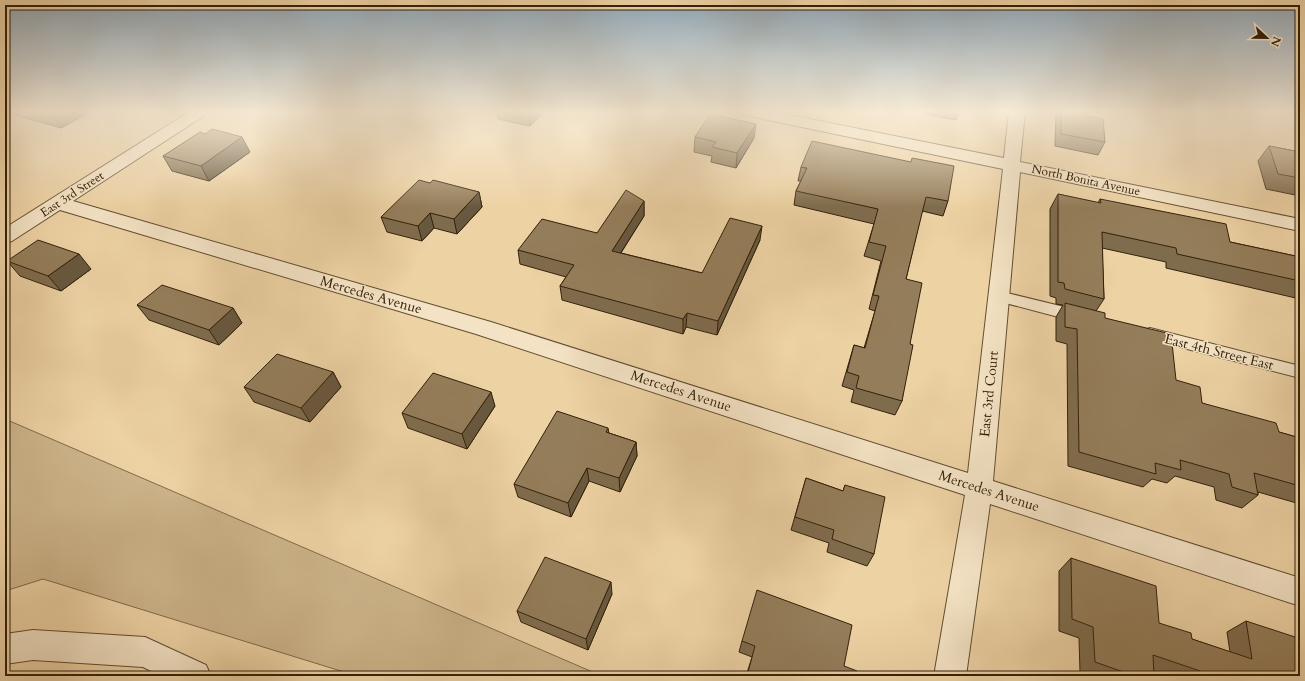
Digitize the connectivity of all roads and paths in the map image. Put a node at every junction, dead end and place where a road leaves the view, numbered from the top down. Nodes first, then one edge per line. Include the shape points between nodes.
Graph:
1 (150, 144) edge
2 (909, 144) edge
3 (1014, 144) edge
4 (1012, 165) junction
5 (58, 203) junction
6 (1300, 225) edge
7 (5, 237) edge
8 (999, 296) junction
9 (1099, 321) edge
10 (1138, 331) edge
11 (1300, 372) edge
12 (979, 488) junction
13 (1300, 592) edge
14 (5, 649) edge
15 (195, 676) edge
16 (950, 676) edge

1 - 5 street, East 3rd Street
2 - 4 street, North Bonita Avenue
3 - 4 street, East 3rd Court
4 - 6 street, North Bonita Avenue
4 - 8 street, East 3rd Court
5 - 7 street, East 3rd Street
5 - 12 street, Mercedes Avenue via 483,328
8 - 9 lane
8 - 12 street, East 3rd Court
10 - 11 lane, East 4th Street East
12 - 13 street, Mercedes Avenue
12 - 16 street, East 3rd Court
14 - 15 street via 33,645 145,652

